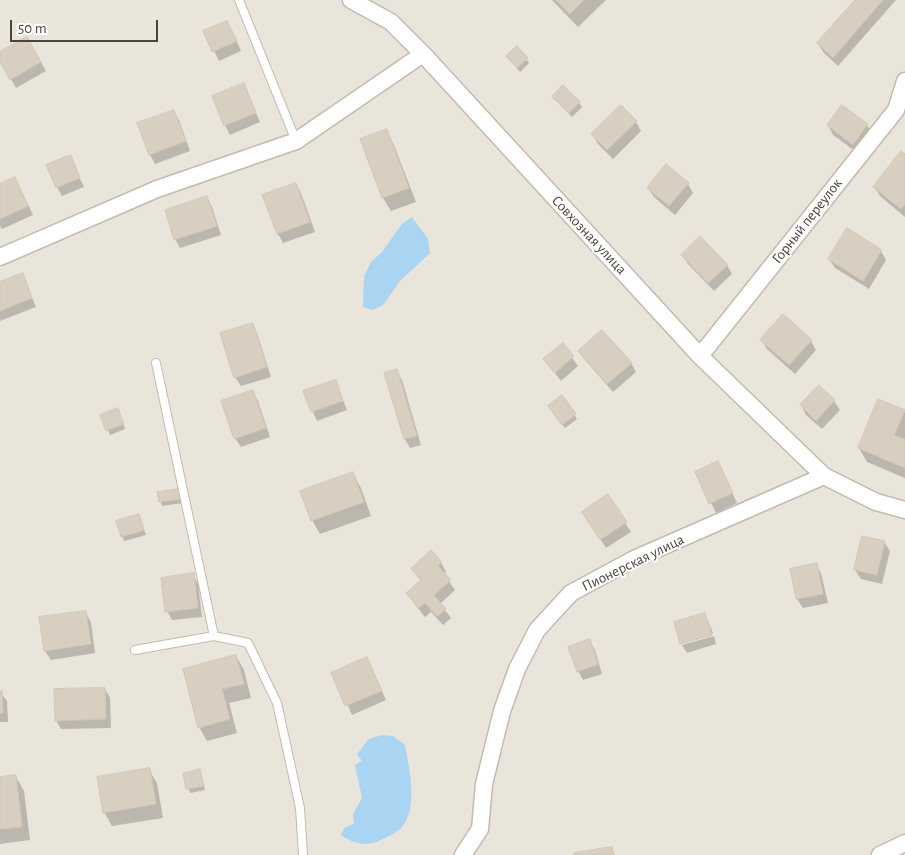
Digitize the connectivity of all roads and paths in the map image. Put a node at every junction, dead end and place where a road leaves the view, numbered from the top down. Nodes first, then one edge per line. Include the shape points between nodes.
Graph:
1 (239, 0) edge
2 (351, 0) edge
3 (423, 54) junction
4 (905, 81) edge
5 (296, 142) junction
6 (0, 257) edge
7 (700, 356) junction
8 (156, 363) dead end
9 (824, 476) junction
10 (905, 510) edge
11 (214, 636) junction
12 (135, 650) dead end
13 (905, 843) edge
14 (302, 855) edge
15 (463, 855) edge
16 (880, 855) edge

1 - 5 lane
2 - 3 street, Совхозная улица via 390,22
3 - 5 street
3 - 7 street, Совхозная улица
4 - 7 street, Горный переулок via 896,110
5 - 6 street via 157,188
7 - 9 street, Совхозная улица
8 - 11 lane
9 - 10 street via 876,502
9 - 15 street, Пионерская улица via 634,559 571,593 537,630 517,669 502,711 484,784 480,829
11 - 12 lane
11 - 14 lane via 248,643 277,703 300,808
13 - 16 street

